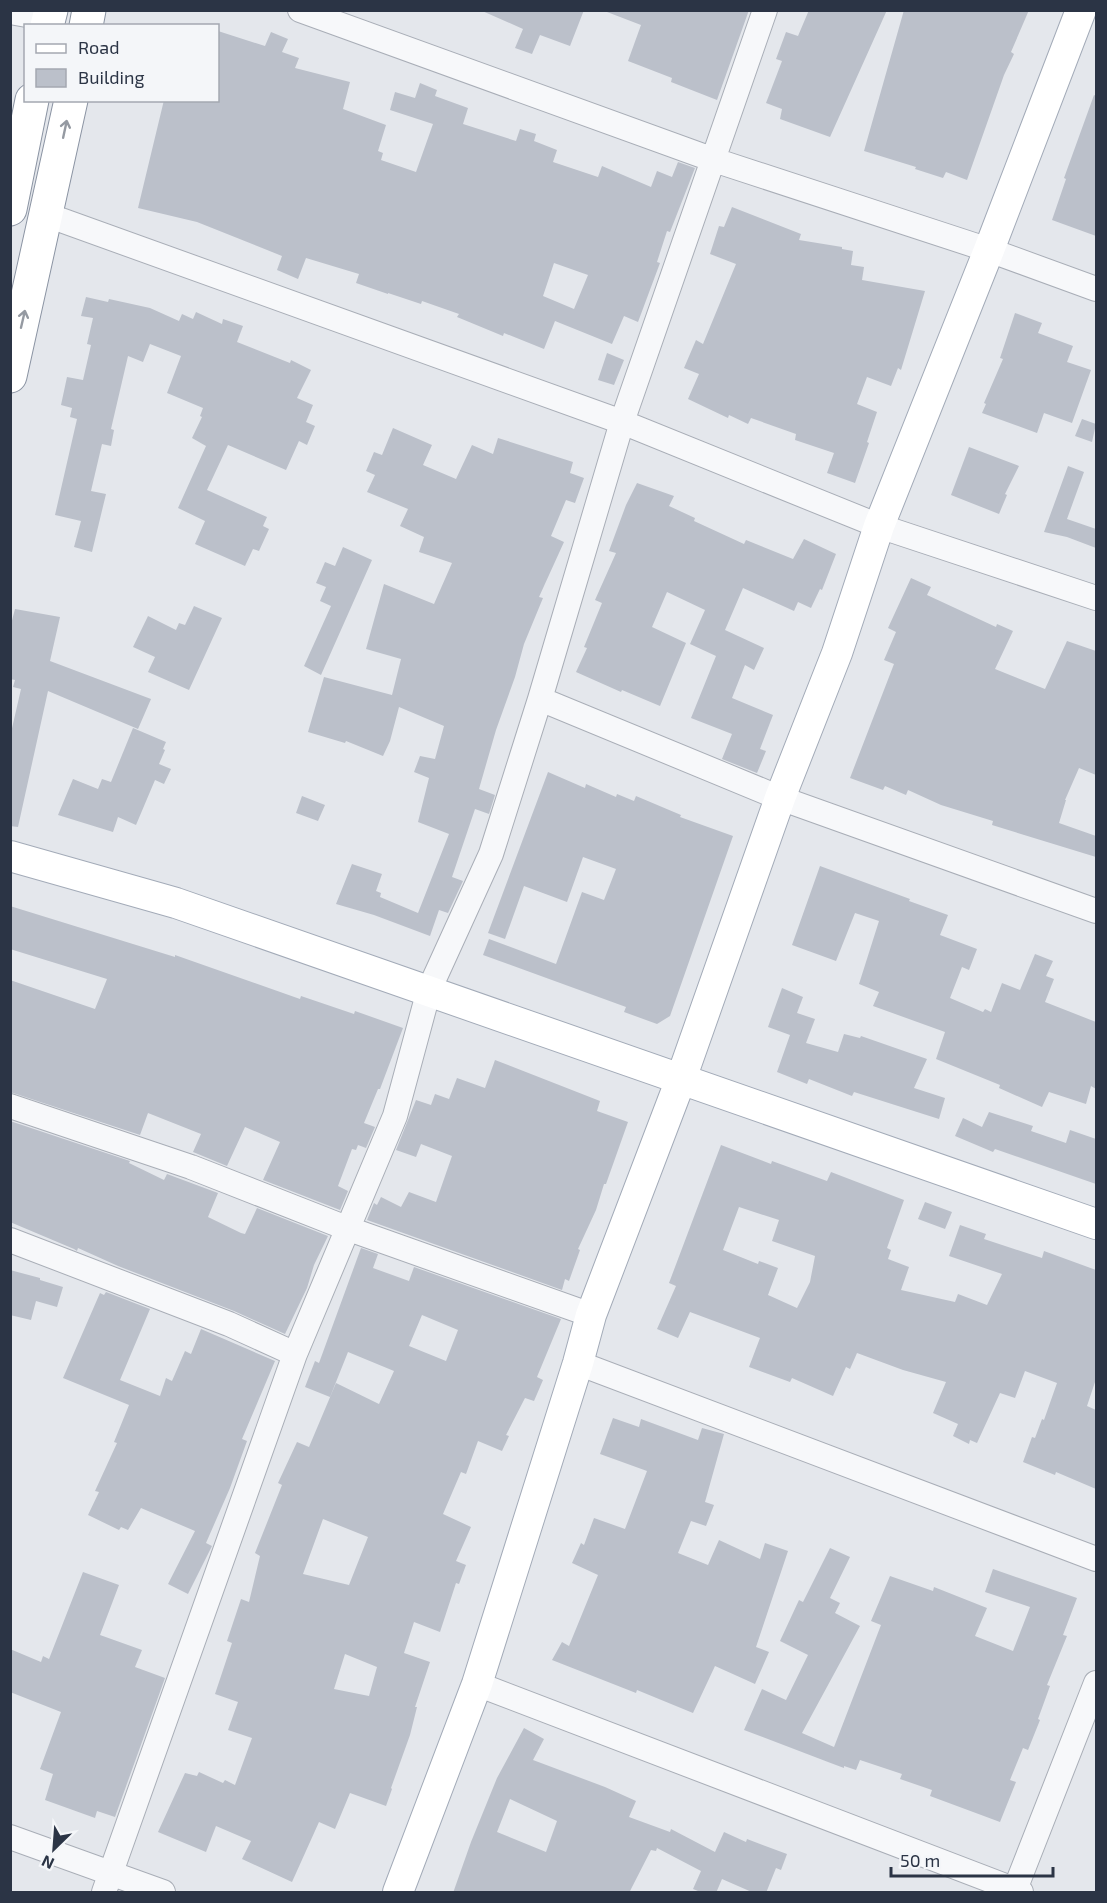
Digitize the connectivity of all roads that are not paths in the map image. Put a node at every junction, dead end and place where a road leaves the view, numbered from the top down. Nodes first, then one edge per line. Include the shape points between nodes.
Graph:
1 (300, 10) edge
2 (765, 10) edge
3 (1081, 10) edge
4 (10, 12) edge
5 (49, 18) edge
6 (32, 102) edge
7 (71, 102) edge
8 (714, 160) junction
9 (10, 210) edge
10 (47, 215) junction
11 (989, 250) junction
12 (1096, 289) edge
13 (10, 376) edge
14 (622, 422) junction
15 (879, 526) junction
16 (1096, 598) edge
17 (540, 699) junction
18 (780, 798) junction
19 (10, 856) edge
20 (1096, 911) edge
21 (429, 990) junction
22 (681, 1079) junction
23 (10, 1106) edge
24 (1096, 1224) edge
25 (349, 1229) junction
26 (10, 1240) edge
27 (591, 1315) junction
28 (295, 1354) junction
29 (578, 1362) junction
30 (1096, 1559) edge
31 (1096, 1683) edge
32 (477, 1684) junction
33 (10, 1837) edge
34 (107, 1883) edge
35 (1017, 1892) edge
36 (163, 1893) edge
37 (398, 1893) edge

1 - 8 street
2 - 8 street
3 - 11 main road
4 - 5 street
6 - 9 highway
10 -> 7 highway
8 - 11 street
8 - 14 street
13 -> 10 highway
10 - 14 street
11 - 12 street
11 - 15 main road
14 - 15 street
14 - 17 street
15 - 16 street
15 - 18 main road via 837,653
17 - 18 street
17 - 21 street via 491,854
18 - 20 street
18 - 22 main road
19 - 21 main road via 176,903
21 - 22 main road
21 - 25 street via 395,1116
22 - 24 main road
22 - 27 main road
23 - 25 street via 191,1167
25 - 27 street
25 - 28 street
26 - 28 street via 229,1324
27 - 29 main road
28 - 34 street
29 - 30 street
29 - 32 main road
31 - 35 street
32 - 35 street
32 - 37 main road
33 - 34 street
34 - 36 street

